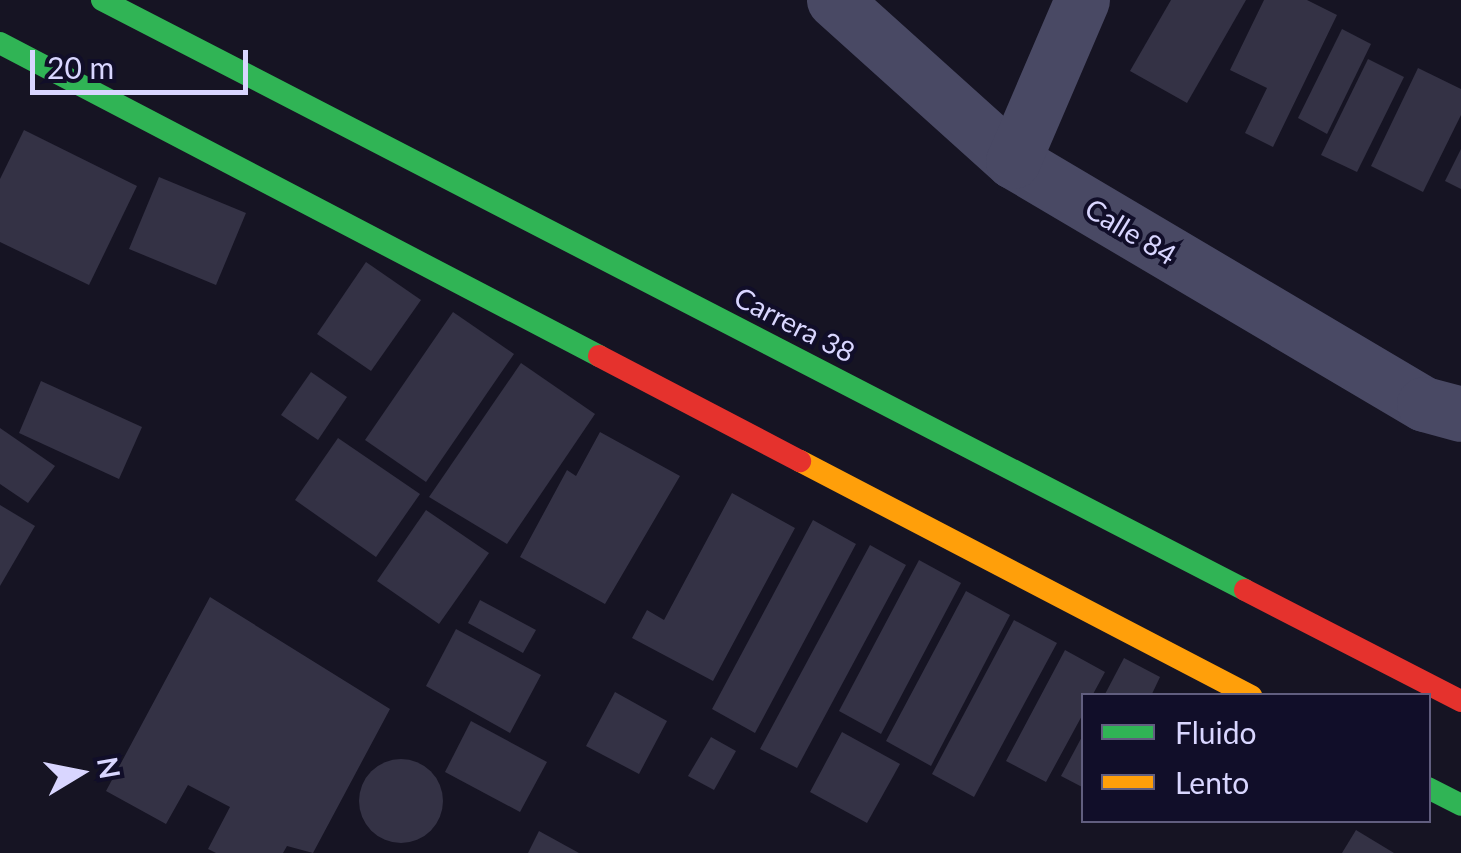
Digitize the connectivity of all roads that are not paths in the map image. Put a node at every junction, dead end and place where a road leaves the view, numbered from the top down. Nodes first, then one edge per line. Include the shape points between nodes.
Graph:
1 (102, 0) edge
2 (834, 0) edge
3 (1082, 0) edge
4 (0, 44) edge
5 (1013, 161) junction
6 (1461, 414) edge
7 (1244, 693) edge
8 (1461, 701) edge
9 (1431, 790) edge
10 (1461, 805) edge

1 - 8 main road, Carrera 38
2 - 5 street, Calle 84
3 - 5 street
4 - 7 main road
5 - 6 street, Calle 84 via 1424,404
9 - 10 main road

